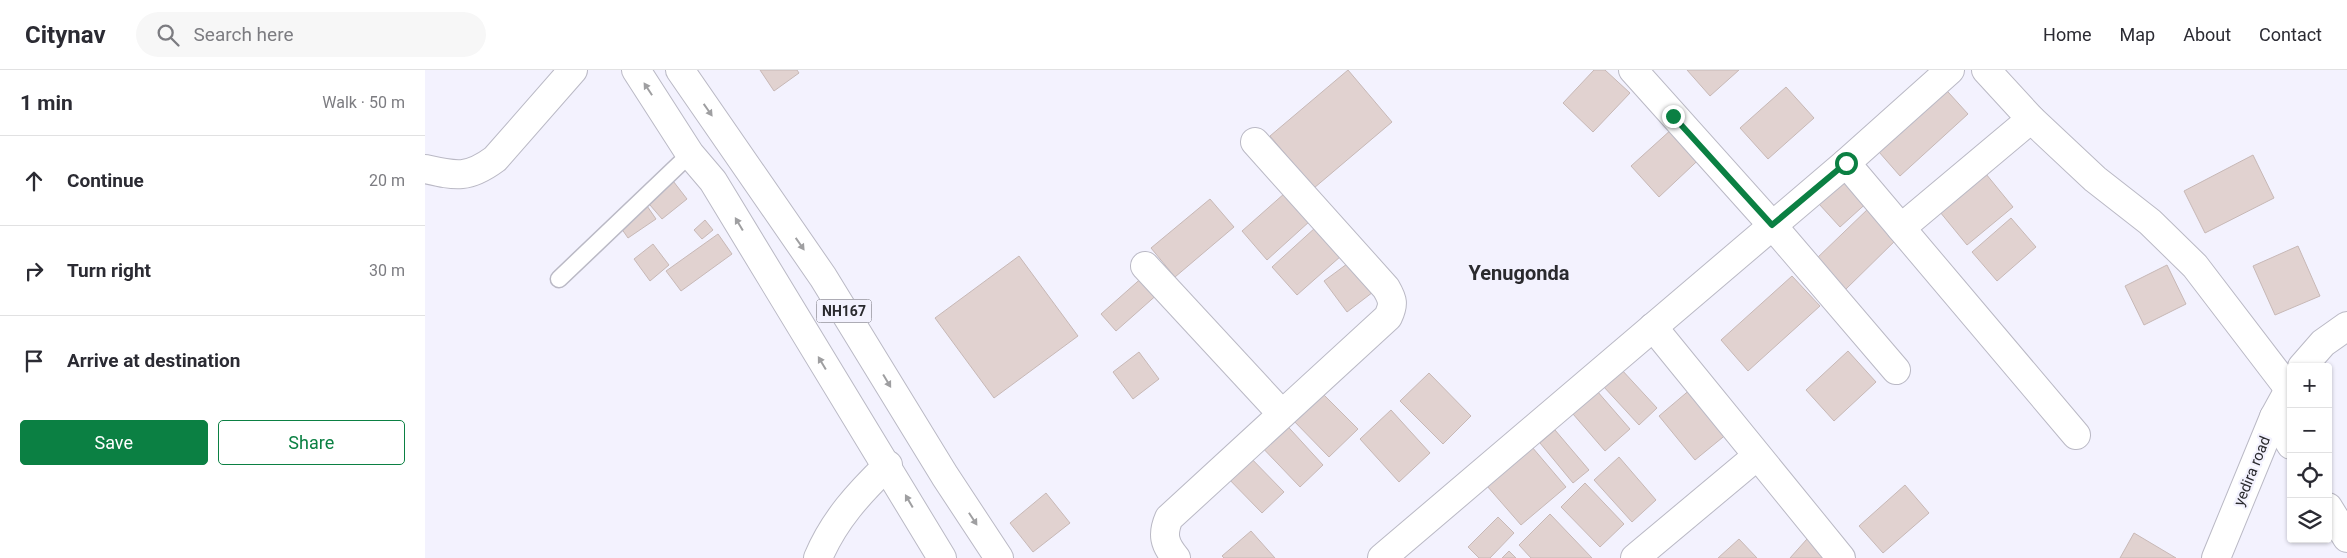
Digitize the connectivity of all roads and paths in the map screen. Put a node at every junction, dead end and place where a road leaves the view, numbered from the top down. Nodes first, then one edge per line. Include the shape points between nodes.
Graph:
1 (573, 70) edge
2 (636, 70) edge
3 (680, 70) edge
4 (1633, 70) edge
5 (1950, 70) edge
6 (1991, 71) edge
7 (2031, 119) junction
8 (1255, 142) dead end
9 (690, 154) junction
10 (1846, 163) junction
11 (425, 169) edge
12 (1772, 225) junction
13 (1901, 228) junction
14 (1145, 266) dead end
15 (559, 280) dead end
16 (2347, 326) edge
17 (1653, 327) junction
18 (2308, 363) edge
19 (1896, 370) dead end
20 (2287, 373) edge
21 (2287, 394) edge
22 (1282, 414) junction
23 (2274, 417) junction
24 (2076, 434) dead end
25 (2287, 438) edge
26 (1757, 456) junction
27 (887, 465) junction
28 (2332, 514) edge
29 (2347, 538) edge
30 (818, 558) edge
31 (942, 558) edge
32 (999, 558) edge
33 (1176, 558) edge
34 (1382, 558) edge
35 (1635, 558) edge
36 (1841, 558) edge
37 (2216, 558) edge

1 - 11 main road via 495,159 481,169 457,176
9 -> 2 main road, NH167
3 -> 32 main road, NH167 via 823,277
4 - 12 main road
5 - 10 main road
6 - 7 main road
7 - 13 main road
7 - 20 main road via 2095,179 2150,222 2195,266
8 - 22 main road via 1386,288 1393,300 1387,317
9 - 15 lane
27 -> 9 main road, NH167 via 713,181
10 - 12 main road
10 - 13 main road
12 - 17 main road
12 - 19 main road
13 - 24 main road
14 - 22 main road
16 - 18 main road, yedira road via 2323,344
17 - 26 main road
17 - 34 main road
21 - 23 main road, yedira road
22 - 33 main road via 1169,518 1164,529 1165,540
23 - 25 main road
23 - 37 main road, yedira road
26 - 35 main road
26 - 36 main road
27 - 30 main road via 840,517
31 -> 27 main road, NH167
28 - 29 main road

